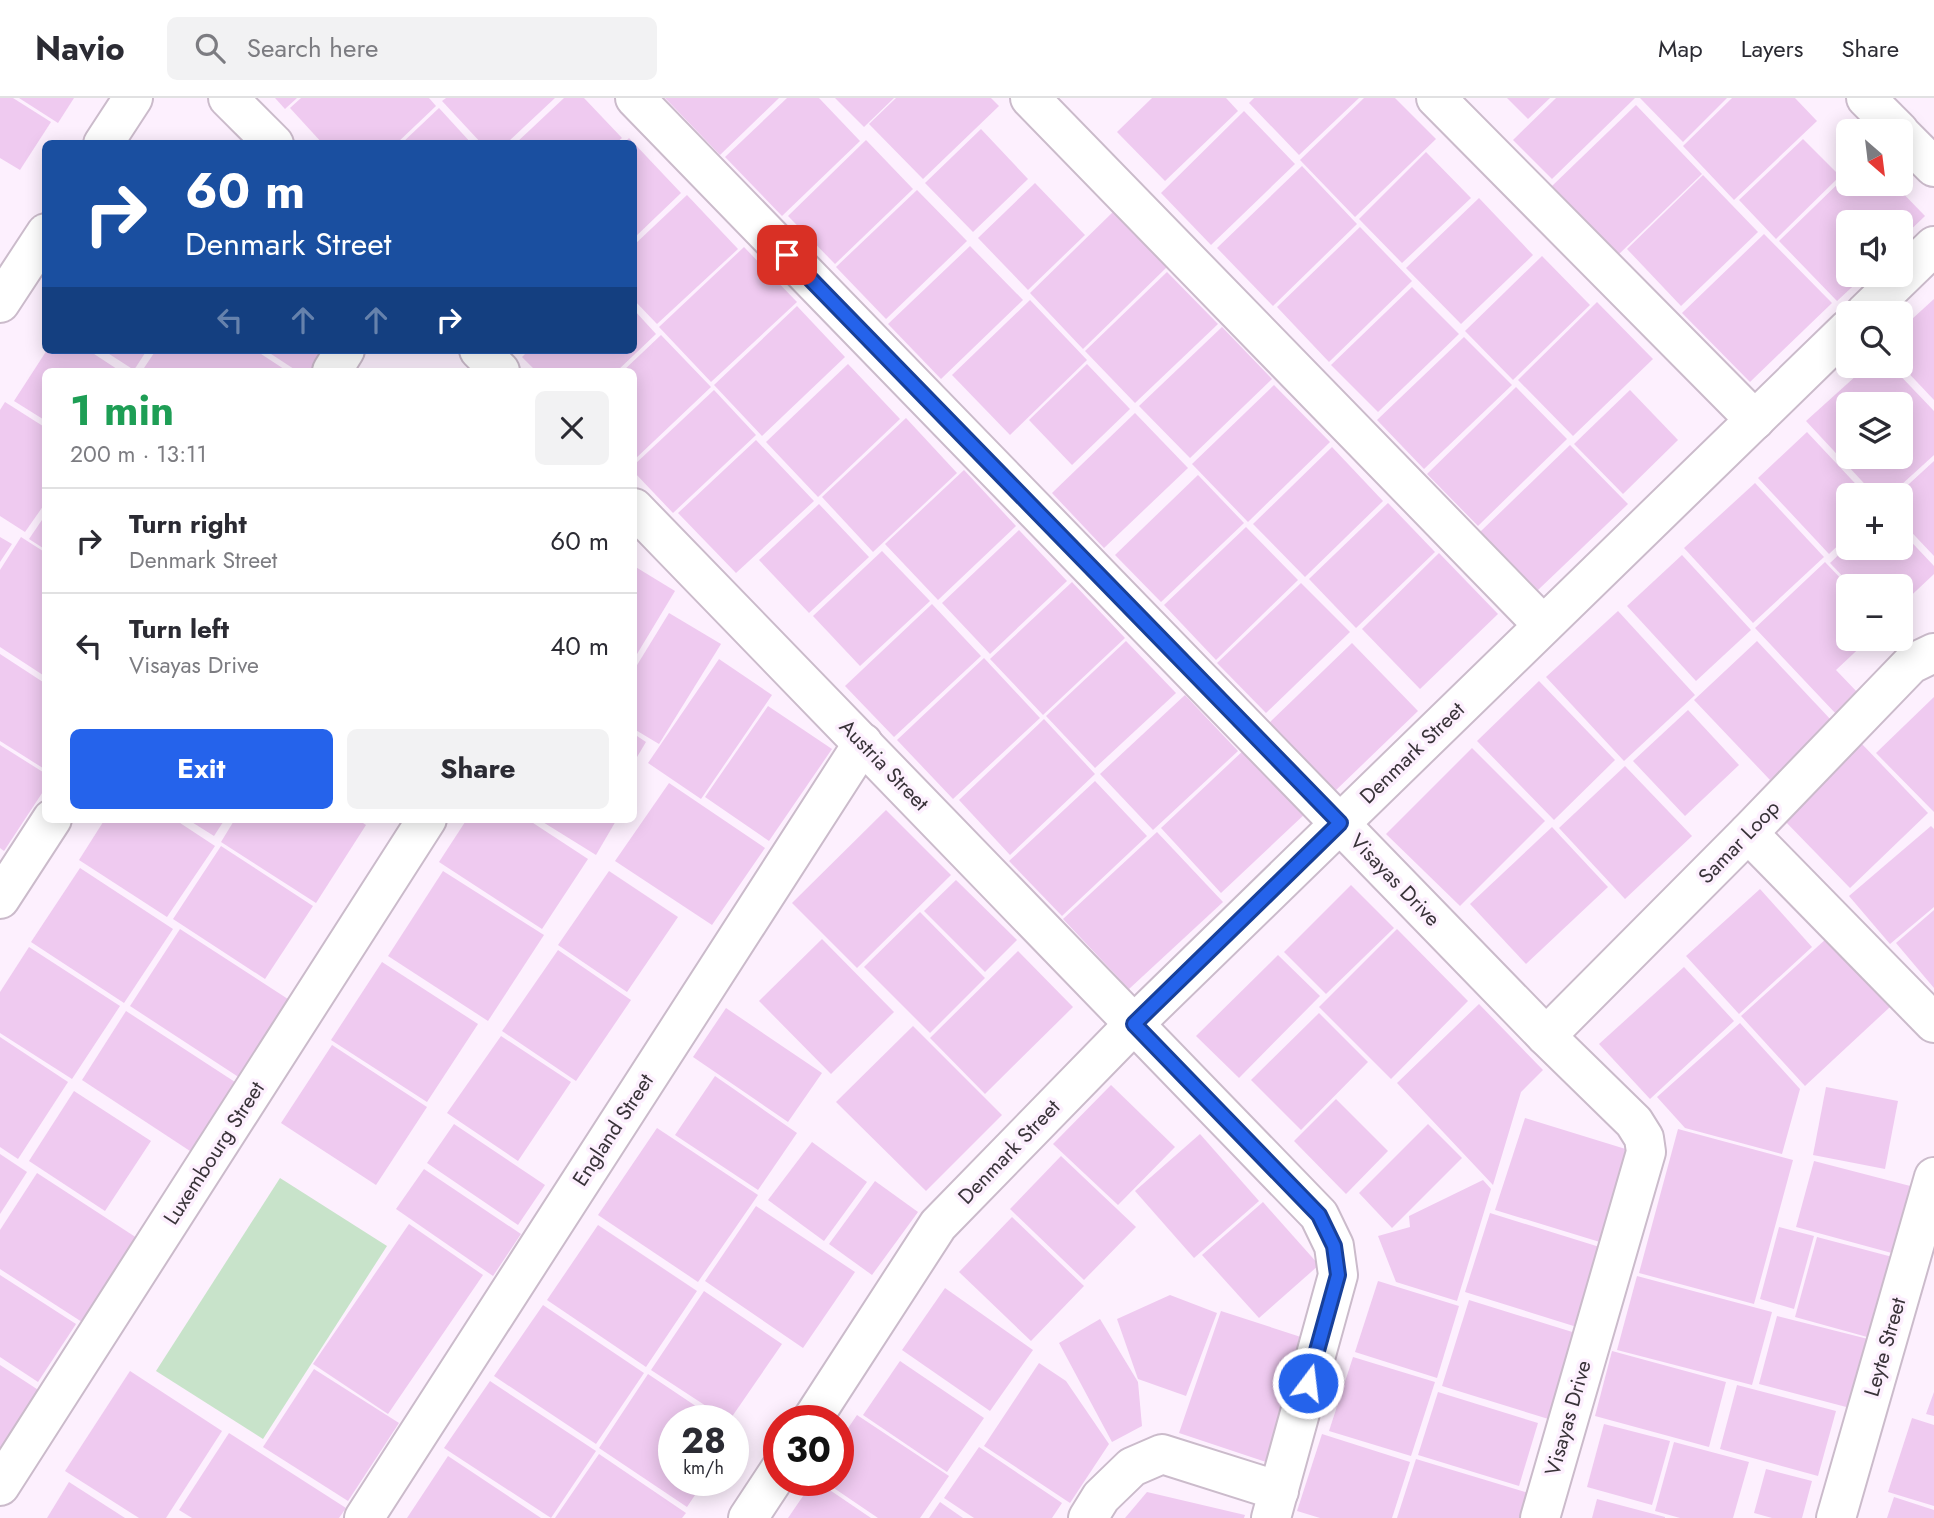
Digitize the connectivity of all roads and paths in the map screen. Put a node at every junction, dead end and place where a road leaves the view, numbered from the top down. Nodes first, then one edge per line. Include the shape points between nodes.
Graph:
1 (133, 98) edge
2 (228, 98) edge
3 (635, 98) edge
4 (1030, 98) edge
5 (1436, 98) edge
6 (1866, 98) edge
7 (1887, 119) edge
8 (106, 140) edge
9 (270, 140) edge
10 (1913, 145) edge
11 (1934, 167) edge
12 (42, 239) edge
13 (1934, 246) edge
14 (1877, 301) edge
15 (0, 303) edge
16 (1836, 342) edge
17 (484, 354) edge
18 (497, 368) edge
19 (1755, 420) junction
20 (637, 511) edge
21 (1544, 625) junction
22 (1934, 653) edge
23 (863, 743) junction
24 (49, 823) edge
25 (424, 823) edge
26 (1340, 823) junction
27 (1748, 833) junction
28 (0, 899) edge
29 (1934, 1023) edge
30 (1134, 1024) junction
31 (1546, 1035) junction
32 (1934, 1177) edge
33 (821, 1405) edge
34 (0, 1486) edge
35 (763, 1495) edge
36 (1275, 1505) edge
37 (364, 1518) edge
38 (748, 1518) edge
39 (1088, 1518) edge
40 (1539, 1518) edge
41 (1836, 1518) edge

1 - 8 street
2 - 9 street
3 - 26 street, Visayas Drive
4 - 21 street
5 - 19 street
6 - 7 street
10 - 11 street
12 - 15 street
13 - 14 street
16 - 19 street, Denmark Street
17 - 18 street
19 - 21 street, Denmark Street
20 - 23 street, Austria Street
21 - 26 street, Denmark Street
22 - 27 street, Samar Loop via 1911,664
23 - 30 street, Austria Street
23 - 37 street, England Street
24 - 28 street
25 - 34 street, Luxembourg Street
26 - 30 street, Denmark Street
26 - 31 street, Visayas Drive
27 - 29 street
27 - 31 street, Samar Loop
30 - 33 street, Denmark Street via 938,1225
30 - 36 street, Austria Street via 1319,1215 1334,1246 1338,1275
31 - 40 street, Visayas Drive via 1634,1122 1646,1152
32 - 41 street, Leyte Street
35 - 38 street
36 - 39 street via 1162,1454 1132,1467 1101,1497

